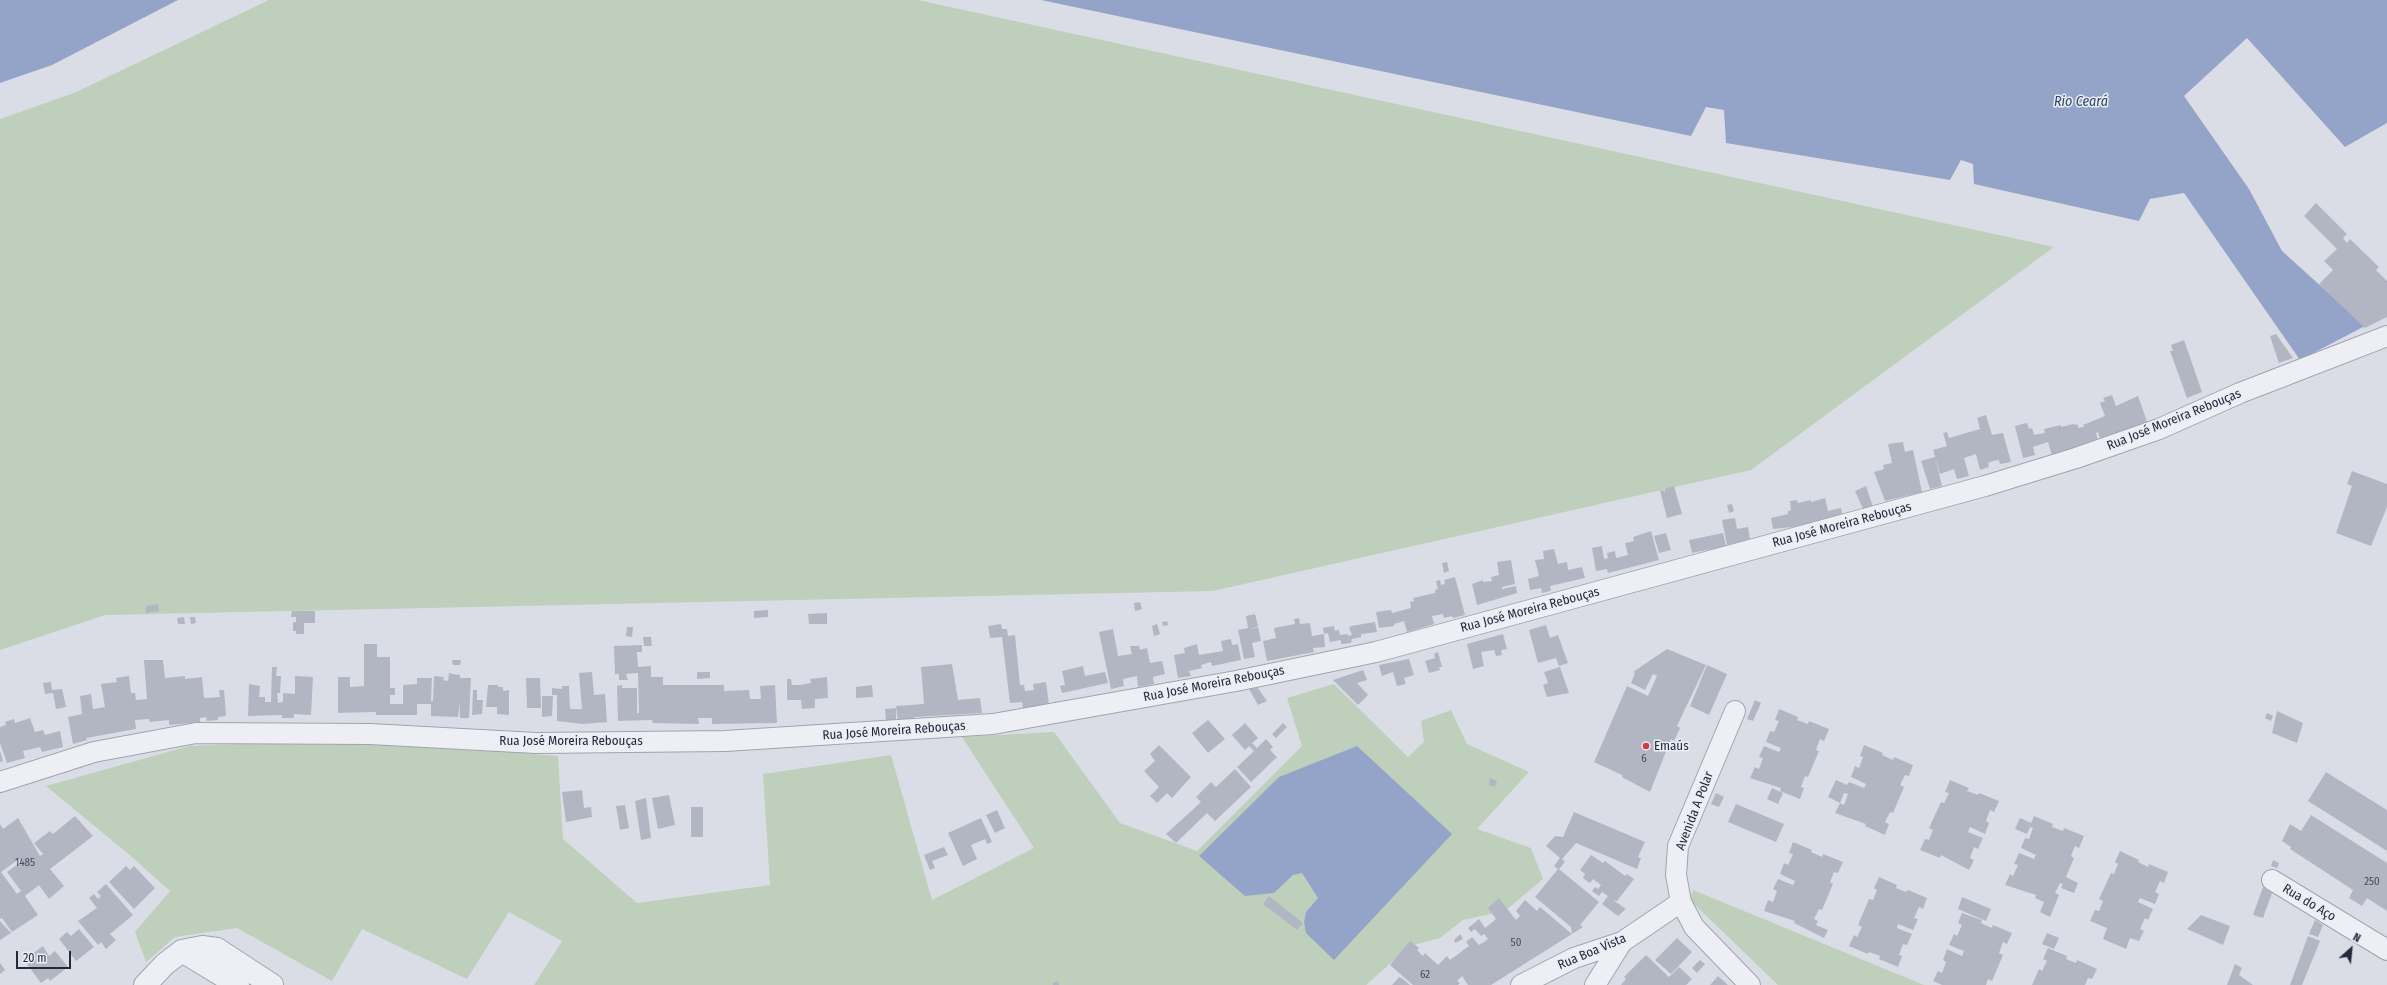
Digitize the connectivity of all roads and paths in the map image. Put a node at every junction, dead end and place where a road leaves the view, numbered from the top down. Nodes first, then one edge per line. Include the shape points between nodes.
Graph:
1 (2387, 336) edge
2 (1734, 711) dead end
3 (0, 782) edge
4 (2272, 880) dead end
5 (1681, 902) junction
6 (1622, 942) junction
7 (2387, 950) edge
8 (182, 951) junction
9 (145, 985) edge
10 (238, 985) edge
11 (272, 985) edge
12 (1521, 985) edge
13 (1595, 985) edge
14 (1750, 985) edge

1 - 3 street, Rua José Moreira Rebouças via 2240,393 2159,429 1985,486 1376,652 1236,681 993,724 725,741 536,743 370,734 196,732 94,752
2 - 5 street, Avenida A Polar via 1678,846 1676,875
4 - 7 street, Rua do Aço
5 - 6 street, Rua Boa Vista
5 - 14 street, Avenida A Polar via 1694,927
6 - 12 street, Rua Boa Vista via 1574,958
6 - 13 street
8 - 9 street
8 - 10 street
8 - 11 street via 202,947 217,949

